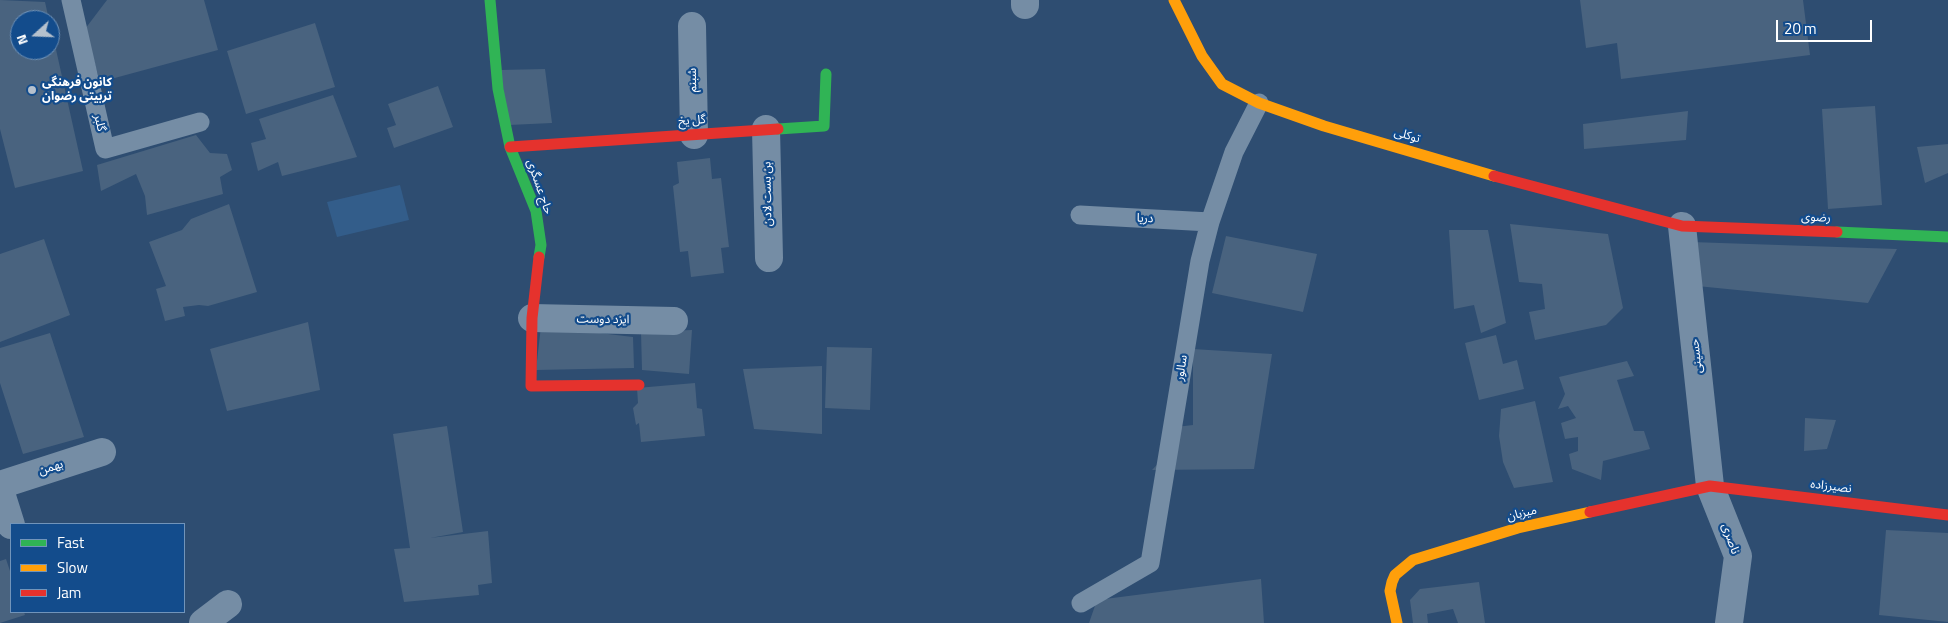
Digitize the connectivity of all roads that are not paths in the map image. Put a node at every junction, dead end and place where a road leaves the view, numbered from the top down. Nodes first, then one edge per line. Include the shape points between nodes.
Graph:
1 (71, 0) edge
2 (490, 0) edge
3 (1174, 0) edge
4 (692, 26) dead end
5 (826, 74) dead end
6 (1259, 103) junction
7 (200, 122) dead end
8 (766, 129) junction
9 (694, 135) junction
10 (510, 147) junction
11 (1080, 215) dead end
12 (1210, 222) junction
13 (1682, 226) junction
14 (1948, 237) edge
15 (769, 258) dead end
16 (532, 318) junction
17 (674, 321) dead end
18 (639, 385) dead end
19 (102, 452) dead end
20 (0, 485) edge
21 (1710, 486) junction
22 (0, 490) edge
23 (1948, 515) edge
24 (10, 523) edge
25 (228, 604) dead end
26 (1080, 604) dead end
27 (203, 623) edge
28 (1397, 623) edge
29 (1729, 623) edge

1 - 7 lane, گلبر via 105,149
2 - 10 street, حاج عسگری via 498,89
3 - 6 street, توکلی via 1202,56 1222,84
4 - 9 street, شبنم
5 - 8 street, گل یخ via 824,126
6 - 12 lane, سالور via 1234,152
6 - 13 street, توکلی via 1324,126 1487,174
8 - 9 street, گل یخ
8 - 15 street, بن بست لادن
9 - 10 street, گل یخ
10 - 16 street, حاج عسگری via 536,211 541,245
11 - 12 lane, دریا
12 - 26 lane, سالور via 1200,261 1150,563
13 - 14 street, رضوى
13 - 21 street, حسینی
16 - 17 street, ایزد دوست
16 - 18 street, حاج عسگری via 531,386
19 - 20 street, بهمن
21 - 23 street, نصیرزاده
21 - 28 street, میزبان via 1518,528 1413,560 1395,575 1392,582 1390,591
21 - 29 street, ناصری via 1738,556
22 - 24 street
25 - 27 street

